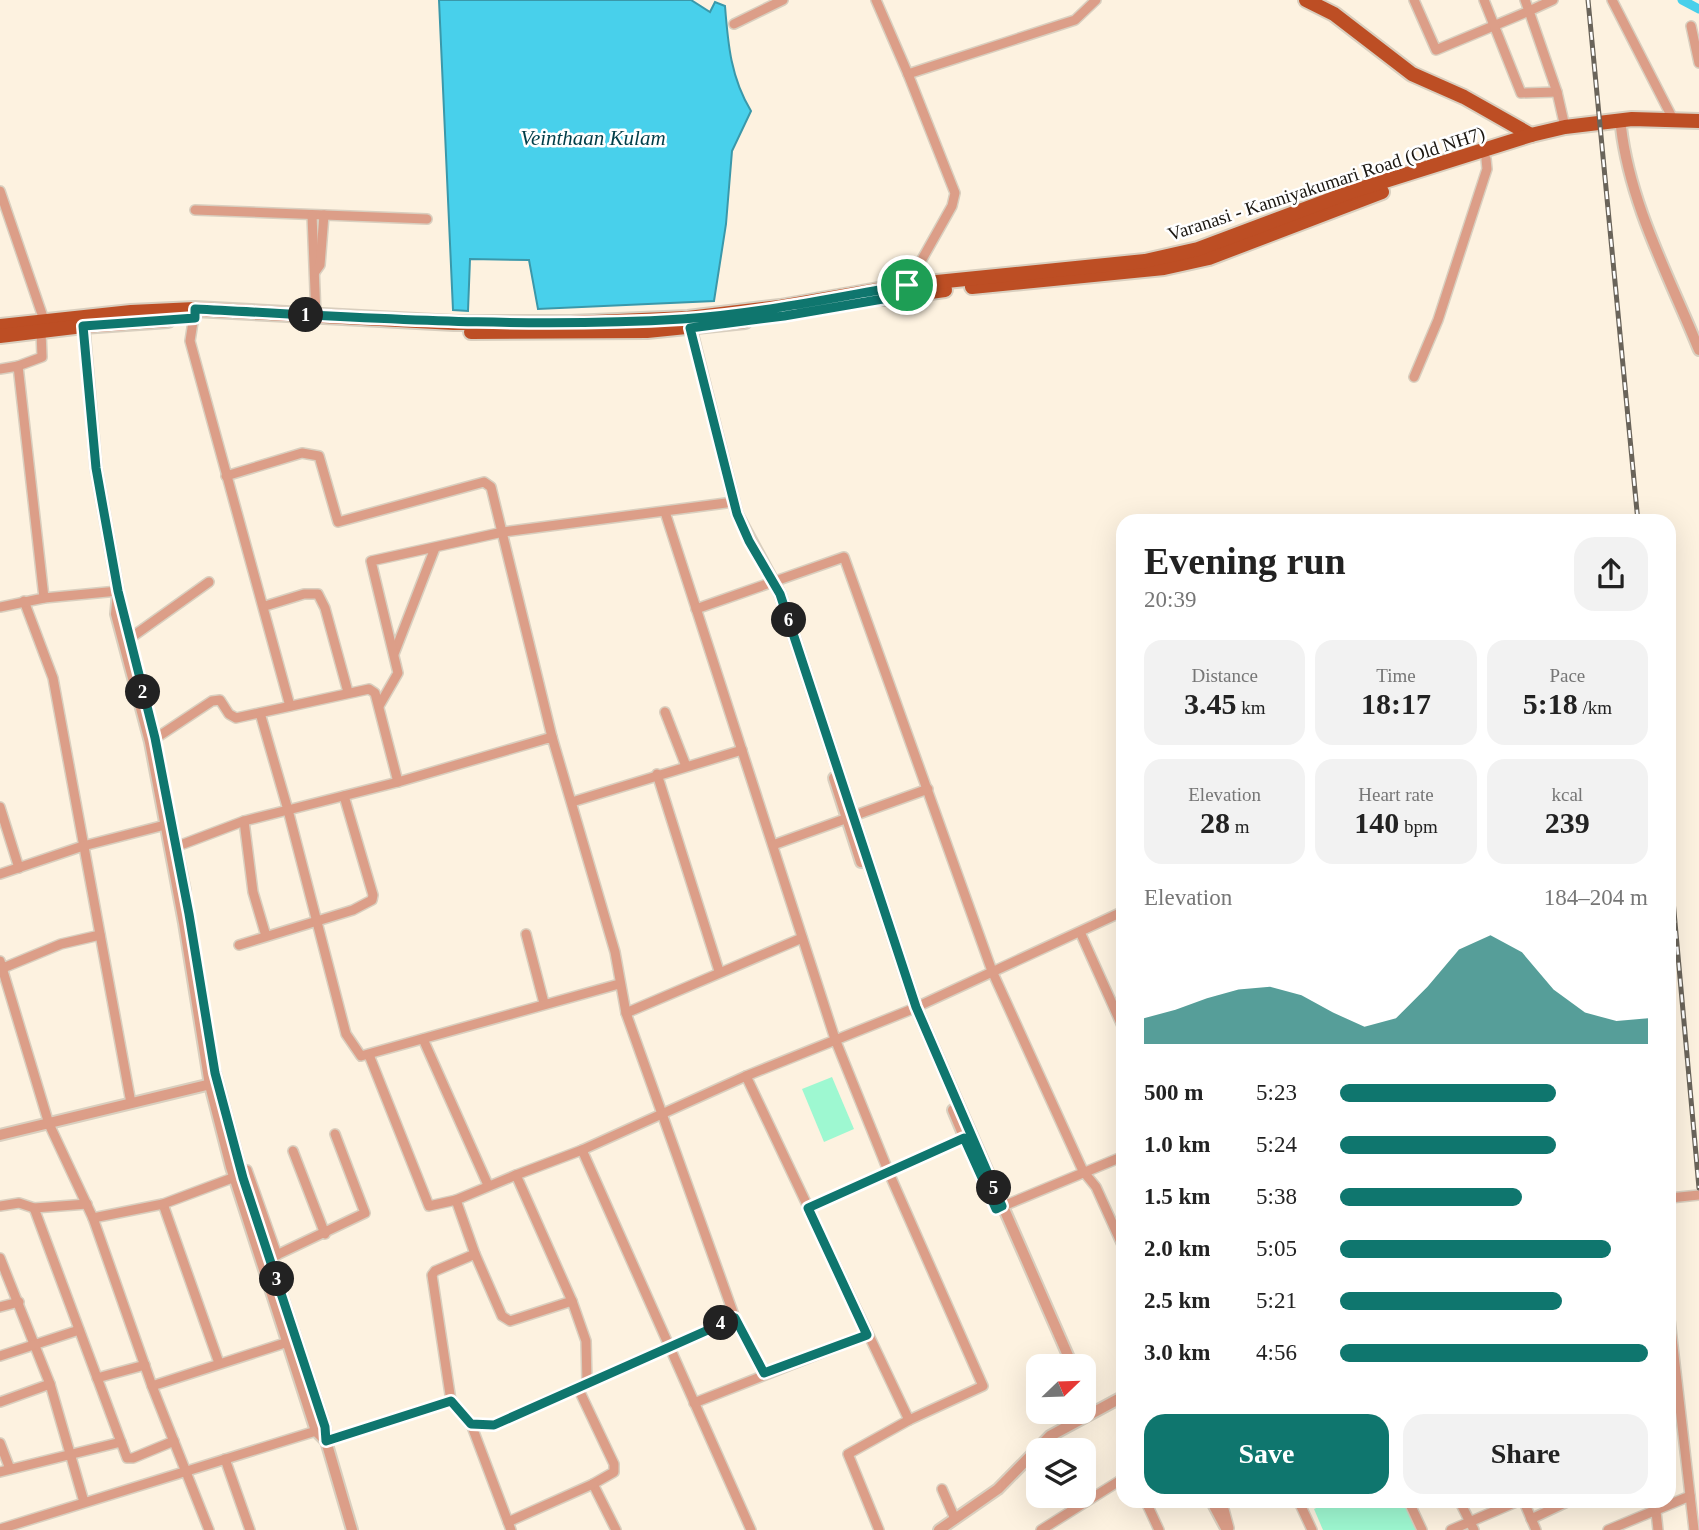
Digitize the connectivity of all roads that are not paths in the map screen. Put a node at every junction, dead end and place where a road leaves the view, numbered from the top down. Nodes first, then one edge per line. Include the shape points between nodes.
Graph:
1 (783, 0) edge
2 (876, 0) edge
3 (1096, 0) edge
4 (1306, 0) edge
5 (1414, 0) edge
6 (1484, 0) edge
7 (1525, 0) edge
8 (1553, 0) edge
9 (1612, 0) edge
10 (1529, 11) junction
11 (734, 24) dead end
12 (1495, 25) junction
13 (1691, 26) dead end
14 (1699, 63) edge
15 (908, 74) junction
16 (1557, 92) junction
17 (1674, 121) junction
18 (1699, 121) edge
19 (1643, 122) junction
20 (1565, 127) junction
21 (1621, 127) junction
22 (1531, 135) junction
23 (1486, 159) junction
24 (0, 191) edge
25 (195, 210) dead end
26 (312, 215) junction
27 (324, 215) junction
28 (427, 219) dead end
29 (316, 272) junction
30 (906, 290) junction
31 (195, 314) junction
32 (316, 316) junction
33 (83, 321) junction
34 (686, 323) junction
35 (0, 326) edge
36 (42, 326) junction
37 (0, 336) edge
38 (1699, 350) edge
39 (18, 366) junction
40 (0, 369) edge
41 (1414, 376) dead end
42 (226, 476) junction
43 (726, 503) junction
44 (665, 512) junction
45 (503, 532) junction
46 (435, 548) junction
47 (770, 581) junction
48 (209, 582) dead end
49 (118, 591) junction
50 (44, 598) junction
51 (24, 601) junction
52 (265, 606) junction
53 (0, 607) edge
54 (696, 609) junction
55 (129, 639) junction
56 (393, 655) junction
57 (348, 692) junction
58 (290, 706) junction
59 (379, 706) junction
60 (665, 712) dead end
61 (260, 713) junction
62 (552, 737) junction
63 (152, 740) junction
64 (742, 750) junction
65 (686, 766) junction
66 (657, 774) junction
67 (398, 782) junction
68 (928, 789) junction
69 (344, 796) junction
70 (572, 802) junction
71 (0, 807) edge
72 (288, 810) junction
73 (850, 816) junction
74 (244, 821) junction
75 (165, 825) junction
76 (773, 845) junction
77 (83, 846) junction
78 (172, 848) junction
79 (19, 868) junction
80 (0, 874) edge
81 (1116, 915) edge
82 (316, 921) junction
83 (1080, 932) junction
84 (526, 934) dead end
85 (100, 935) junction
86 (266, 936) junction
87 (802, 938) junction
88 (239, 945) dead end
89 (2, 964) edge
90 (719, 971) junction
91 (992, 971) junction
92 (619, 984) junction
93 (544, 1003) junction
94 (913, 1008) junction
95 (1116, 1012) edge
96 (626, 1013) junction
97 (835, 1039) junction
98 (423, 1040) junction
99 (369, 1055) junction
100 (746, 1076) junction
101 (214, 1084) junction
102 (131, 1103) junction
103 (664, 1113) junction
104 (49, 1124) junction
105 (335, 1134) dead end
106 (0, 1135) edge
107 (964, 1138) junction
108 (582, 1150) junction
109 (293, 1151) dead end
110 (1116, 1159) edge
111 (247, 1170) dead end
112 (1083, 1171) junction
113 (889, 1173) junction
114 (516, 1175) junction
115 (234, 1177) junction
116 (488, 1185) junction
117 (1699, 1195) edge
118 (1676, 1197) edge
119 (456, 1200) junction
120 (86, 1203) junction
121 (163, 1204) junction
122 (0, 1206) edge
123 (34, 1208) junction
124 (808, 1208) junction
125 (999, 1208) junction
126 (93, 1218) junction
127 (1116, 1231) edge
128 (325, 1234) junction
129 (475, 1254) junction
130 (0, 1258) edge
131 (270, 1258) junction
132 (572, 1301) junction
133 (19, 1302) junction
134 (0, 1307) edge
135 (735, 1318) junction
136 (79, 1330) junction
137 (867, 1335) junction
138 (288, 1342) junction
139 (34, 1346) junction
140 (669, 1346) junction
141 (1061, 1354) edge
142 (1067, 1354) edge
143 (0, 1356) edge
144 (219, 1363) junction
145 (145, 1366) junction
146 (764, 1373) junction
147 (97, 1378) junction
148 (1676, 1381) edge
149 (587, 1383) junction
150 (50, 1384) junction
151 (152, 1386) junction
152 (578, 1388) junction
153 (1116, 1399) edge
154 (451, 1401) junction
155 (0, 1402) edge
156 (694, 1403) junction
157 (1096, 1405) edge
158 (909, 1420) junction
159 (471, 1424) junction
160 (1065, 1424) edge
161 (316, 1431) junction
162 (174, 1441) junction
163 (326, 1441) junction
164 (121, 1442) junction
165 (0, 1443) edge
166 (72, 1452) junction
167 (225, 1458) junction
168 (10, 1469) junction
169 (185, 1471) junction
170 (0, 1472) edge
171 (593, 1483) junction
172 (1116, 1483) edge
173 (942, 1489) dead end
174 (1690, 1496) junction
175 (1676, 1500) edge
176 (84, 1502) junction
177 (1149, 1508) edge
178 (1215, 1508) edge
179 (1223, 1508) edge
180 (1304, 1508) edge
181 (1412, 1508) edge
182 (1463, 1508) edge
183 (1505, 1508) edge
184 (1526, 1508) edge
185 (1554, 1508) edge
186 (1650, 1508) edge
187 (1656, 1508) edge
188 (955, 1519) junction
189 (1531, 1519) junction
190 (18, 1526) edge
191 (509, 1526) edge
192 (1472, 1527) edge
193 (0, 1530) edge
194 (209, 1530) edge
195 (250, 1530) edge
196 (352, 1530) edge
197 (616, 1530) edge
198 (751, 1530) edge
199 (879, 1530) edge
200 (939, 1530) edge
201 (1041, 1530) edge
202 (1159, 1530) edge
203 (1228, 1530) edge
204 (1312, 1530) edge
205 (1422, 1530) edge
206 (1451, 1530) edge
207 (1536, 1530) edge
208 (1608, 1530) edge
209 (1658, 1530) edge
210 (1694, 1530) edge

1 - 11 street
2 - 15 street
3 - 15 street via 1075,20
4 - 22 main road via 1334,14 1412,74
5 - 12 street via 1436,50
6 - 12 street
7 - 10 street
8 - 10 street
9 - 17 street
10 - 12 street
10 - 16 street
12 - 16 street via 1521,93
13 - 14 street
15 - 30 street via 955,193
16 - 20 street
17 - 18 main road, Varanasi - Kanniyakumari Road (Old NH7)
17 - 19 main road, Varanasi - Kanniyakumari Road (Old NH7)
19 - 20 main road, Varanasi - Kanniyakumari Road (Old NH7) via 1632,119
19 - 21 main road, Varanasi - Kanniyakumari Road (Old NH7)
20 - 22 main road, Varanasi - Kanniyakumari Road (Old NH7)
21 - 23 main road, Varanasi - Kanniyakumari Road (Old NH7) via 1570,134
21 - 38 street via 1639,203
22 - 30 main road, Varanasi - Kanniyakumari Road (Old NH7) via 1353,191 1198,250 1145,261
23 - 30 main road, Varanasi - Kanniyakumari Road (Old NH7) via 1372,195 1209,258 1164,268
23 - 41 street via 1487,169 1438,320
24 - 36 street
25 - 26 street
26 - 27 street
26 - 29 street
27 - 28 street
27 - 29 street
29 - 32 street
30 - 34 main road, Varanasi - Kanniyakumari Road (Old NH7)
31 - 32 main road, Varanasi - Kanniyakumari Road (Old NH7)
31 - 33 main road, Varanasi - Kanniyakumari Road (Old NH7)
31 - 34 main road, Varanasi - Kanniyakumari Road (Old NH7) via 511,334
31 - 42 street via 190,341
32 - 34 main road, Varanasi - Kanniyakumari Road (Old NH7) via 454,323
33 - 36 main road, Varanasi - Kanniyakumari Road (Old NH7)
33 - 49 street via 96,468
34 - 43 street
34 - 47 street via 737,514
35 - 36 main road, Varanasi - Kanniyakumari Road (Old NH7)
36 - 37 main road, Varanasi - Kanniyakumari Road (Old NH7)
36 - 39 street via 43,357
39 - 40 street
39 - 50 street
42 - 45 street via 302,453 319,456 338,522 484,482 495,495
42 - 52 street
43 - 44 street
43 - 47 street via 742,544
44 - 45 street
44 - 54 street
45 - 46 street
45 - 62 street
46 - 56 street
46 - 56 street via 371,561
47 - 54 street
47 - 68 street via 844,557
47 - 73 street
48 - 55 street
49 - 50 street
49 - 55 street
49 - 63 street via 116,614
50 - 51 street
51 - 53 street
51 - 77 street via 53,678
52 - 57 street via 318,594
52 - 58 street
54 - 64 street
55 - 63 street
56 - 59 street via 397,673
57 - 58 street
57 - 59 street via 373,690
58 - 61 street
59 - 67 street
60 - 65 street
61 - 63 street via 236,718 220,700 212,701
61 - 72 street
62 - 67 street
62 - 70 street
63 - 75 street
63 - 78 street
64 - 65 street
64 - 76 street
65 - 66 street
66 - 70 street
66 - 90 street
67 - 69 street
68 - 73 street
68 - 91 street
69 - 72 street
69 - 82 street via 373,895 366,905
70 - 92 street via 615,952
71 - 79 street
72 - 74 street
72 - 82 street
73 - 76 street
73 - 94 street
74 - 78 street
74 - 86 street via 253,892
75 - 77 street
75 - 78 street
76 - 87 street
77 - 79 street
77 - 85 street
78 - 101 street
79 - 80 street
81 - 83 street
82 - 86 street
82 - 99 street via 346,1034 361,1056
83 - 91 street
83 - 95 street
84 - 93 street
85 - 89 street
85 - 102 street
86 - 88 street
87 - 90 street
87 - 97 street
89 - 104 street
90 - 96 street
91 - 94 street
91 - 112 street
92 - 93 street
92 - 96 street
93 - 98 street
94 - 97 street
94 - 107 street
94 - 125 street
96 - 103 street
97 - 100 street
97 - 113 street
98 - 99 street
98 - 116 street
99 - 119 street via 429,1206
100 - 103 street
100 - 124 street
101 - 102 street
101 - 115 street
101 - 131 street
102 - 104 street
103 - 108 street
103 - 135 street
104 - 106 street
104 - 120 street
105 - 128 street via 365,1213
107 - 113 street
107 - 125 street
108 - 114 street
108 - 140 street
109 - 128 street
110 - 112 street
111 - 131 street
112 - 125 street
112 - 127 street via 1096,1187
113 - 124 street
113 - 158 street via 983,1386
114 - 116 street
114 - 132 street
115 - 121 street
115 - 131 street
116 - 119 street
117 - 118 street
119 - 129 street
120 - 123 street
120 - 126 street
121 - 126 street
121 - 144 street
122 - 123 street via 19,1203
123 - 136 street
124 - 137 street
125 - 141 street
125 - 142 street
126 - 145 street
128 - 131 street
129 - 132 street via 502,1316 510,1321
129 - 154 street via 450,1262 432,1275
130 - 133 street
131 - 138 street
131 - 163 street
132 - 149 street via 586,1341
133 - 134 street
133 - 139 street
135 - 140 street
135 - 146 street
136 - 139 street
136 - 147 street
137 - 146 street
137 - 158 street
138 - 144 street
138 - 161 street
139 - 143 street
139 - 150 street
140 - 149 street
140 - 156 street
144 - 151 street
145 - 147 street
145 - 151 street
146 - 156 street
147 - 164 street
148 - 174 street
149 - 152 street
150 - 155 street
150 - 166 street
151 - 162 street
152 - 159 street via 494,1425
152 - 171 street via 614,1464 614,1472
153 - 157 street
154 - 159 street
154 - 163 street
156 - 198 street
158 - 199 street via 848,1454
159 - 191 street
160 - 188 street via 998,1489
161 - 163 street
161 - 167 street
162 - 164 street via 133,1458 127,1458
162 - 169 street
163 - 196 street
164 - 166 street
165 - 168 street
166 - 168 street
166 - 176 street
167 - 169 street
167 - 195 street
168 - 170 street
169 - 176 street
169 - 194 street
171 - 191 street
171 - 197 street
172 - 201 street
173 - 188 street
174 - 175 street
174 - 210 street
176 - 190 street
177 - 202 street
178 - 203 street
179 - 203 street
180 - 204 street
181 - 205 street
182 - 192 street
183 - 192 street
184 - 189 street
185 - 189 street
186 - 208 street
187 - 209 street
188 - 200 street
189 - 207 street
190 - 193 street
192 - 206 street

